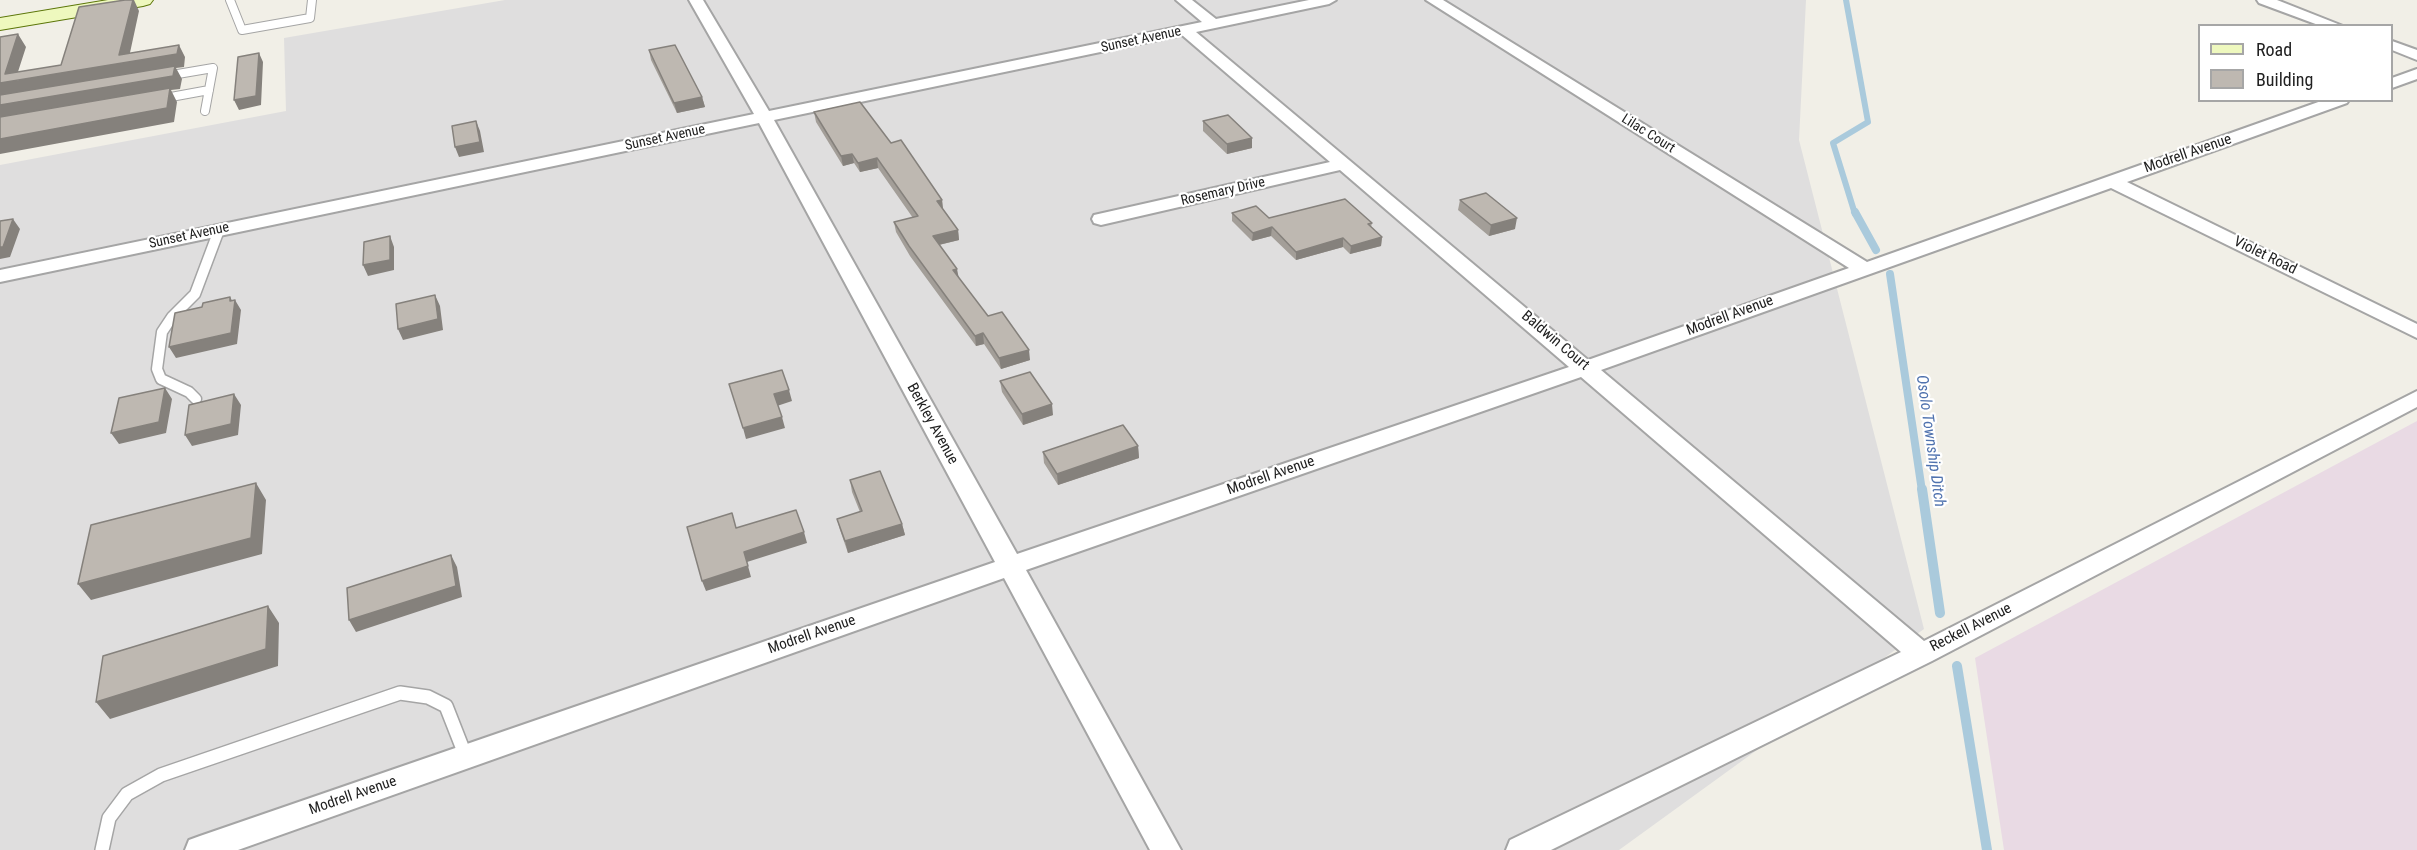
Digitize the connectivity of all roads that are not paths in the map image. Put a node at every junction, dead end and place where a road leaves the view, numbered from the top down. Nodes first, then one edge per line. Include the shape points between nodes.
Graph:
1 (143, 0) edge
2 (231, 0) edge
3 (312, 0) edge
4 (696, 0) edge
5 (1183, 0) edge
6 (1329, 0) edge
7 (1433, 0) edge
8 (2264, 0) edge
9 (0, 24) edge
10 (1213, 24) junction
11 (2330, 24) edge
12 (1186, 32) junction
13 (2393, 46) edge
14 (2417, 55) edge
15 (2417, 74) edge
16 (154, 78) edge
17 (2393, 82) edge
18 (209, 90) junction
19 (151, 100) edge
20 (2336, 102) edge
21 (205, 111) dead end
22 (764, 117) junction
23 (1344, 164) junction
24 (2112, 181) junction
25 (1101, 219) dead end
26 (219, 230) junction
27 (1863, 268) junction
28 (0, 276) edge
29 (2417, 332) edge
30 (1586, 368) junction
31 (2417, 398) edge
32 (196, 399) dead end
33 (1010, 566) junction
34 (1922, 654) junction
35 (466, 757) junction
36 (102, 850) edge
37 (200, 850) edge
38 (1166, 850) edge
39 (1521, 850) edge

1 - 9 main road
2 - 3 lane via 242,30 310,18
4 - 22 street, Berkley Avenue
5 - 10 street
6 - 10 street, Sunset Avenue
7 - 27 street, Lilac Court
8 - 11 street
10 - 12 street, Sunset Avenue
12 - 22 street, Sunset Avenue
12 - 23 street, Baldwin Court
13 - 14 street
15 - 17 street
16 - 18 lane via 213,68
18 - 19 lane
18 - 21 lane
20 - 24 street, Modrell Avenue
22 - 26 street, Sunset Avenue
22 - 33 street, Berkley Avenue
23 - 25 street, Rosemary Drive
23 - 30 street, Baldwin Court
24 - 27 street, Modrell Avenue
24 - 29 street, Violet Road
26 - 28 street, Sunset Avenue
26 - 32 lane via 195,294 162,332 157,369 161,379
27 - 30 street, Modrell Avenue
30 - 33 street, Modrell Avenue
30 - 34 street, Baldwin Court
31 - 34 street, Reckell Avenue
33 - 35 street, Modrell Avenue
33 - 38 street, Berkley Avenue
34 - 39 street, Reckell Avenue
35 - 36 lane via 446,706 428,697 400,693 161,775 127,794 109,818
35 - 37 street, Modrell Avenue

